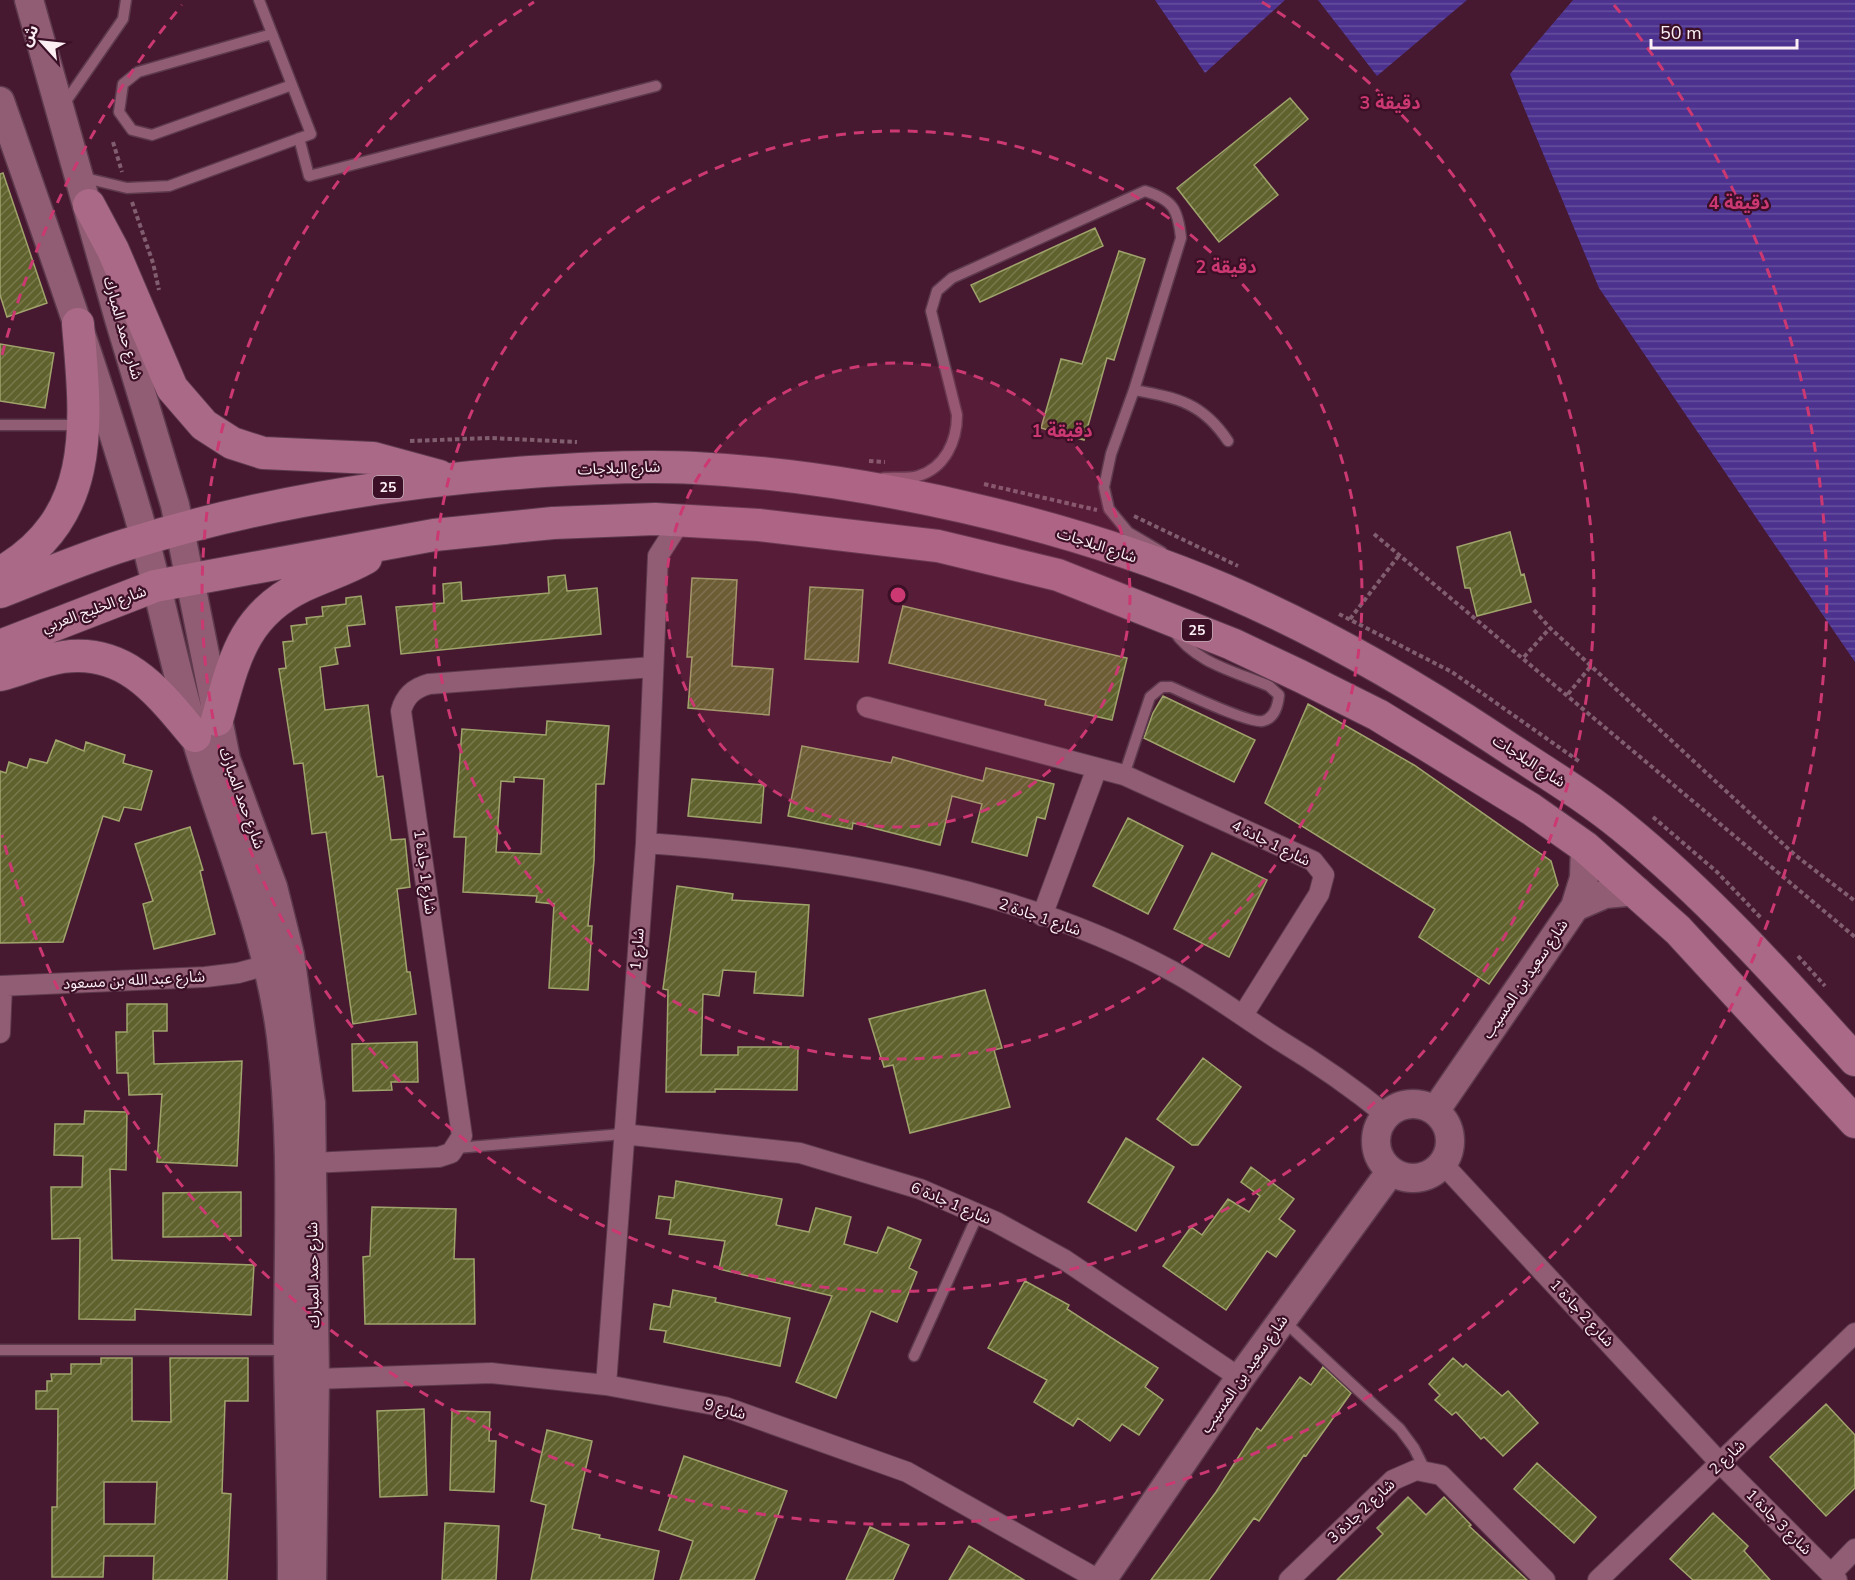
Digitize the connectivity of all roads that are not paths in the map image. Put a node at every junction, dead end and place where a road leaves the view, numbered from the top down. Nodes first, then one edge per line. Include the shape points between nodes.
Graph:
1 (29, 0) edge
2 (126, 0) edge
3 (259, 0) edge
4 (272, 34) junction
5 (292, 85) junction
6 (656, 86) dead end
7 (0, 101) edge
8 (60, 110) junction
9 (299, 138) junction
10 (85, 191) junction
11 (119, 319) junction
12 (78, 324) junction
13 (1134, 390) junction
14 (0, 425) edge
15 (85, 425) junction
16 (1228, 441) dead end
17 (445, 478) junction
18 (826, 483) junction
19 (681, 520) junction
20 (181, 528) junction
21 (133, 542) junction
22 (383, 545) junction
23 (0, 573) edge
24 (194, 589) junction
25 (1227, 591) junction
26 (0, 592) edge
27 (150, 596) junction
28 (1164, 617) junction
29 (0, 646) edge
30 (652, 667) junction
31 (0, 675) edge
32 (867, 707) dead end
33 (206, 728) junction
34 (1097, 768) junction
35 (1124, 775) junction
36 (646, 843) junction
37 (1585, 848) junction
38 (1638, 891) junction
39 (1575, 907) junction
40 (1042, 916) junction
41 (267, 964) junction
42 (1, 986) edge
43 (1243, 1015) junction
44 (0, 1033) edge
45 (1855, 1060) edge
46 (1435, 1111) junction
47 (1386, 1115) junction
48 (1855, 1122) edge
49 (623, 1134) junction
50 (456, 1148) junction
51 (312, 1163) junction
52 (1442, 1163) junction
53 (1391, 1171) junction
54 (978, 1214) junction
55 (1283, 1320) junction
56 (1855, 1334) edge
57 (0, 1350) edge
58 (288, 1350) junction
59 (914, 1356) dead end
60 (1240, 1378) junction
61 (315, 1379) junction
62 (606, 1385) junction
63 (1721, 1464) junction
64 (1425, 1470) junction
65 (1855, 1549) edge
66 (1834, 1577) edge
67 (292, 1580) edge
68 (312, 1580) edge
69 (1100, 1580) edge
70 (1289, 1580) edge
71 (1545, 1580) edge
72 (1598, 1580) edge

1 - 8 street, شارع حمد المبارك
2 - 8 lane via 123,18
3 - 4 lane
4 - 5 lane
4 - 5 lane via 138,72 123,84 119,112 132,130 152,135
5 - 9 lane via 311,134
6 - 9 lane via 309,176
7 - 12 street
8 - 10 street, شارع حمد المبارك
9 - 10 lane via 169,186
10 - 11 street, شارع حمد المبارك
10 - 17 main road via 117,257 164,374 181,402 204,425 232,443 263,453 373,458
11 - 12 street via 104,328
11 - 20 street, شارع حمد المبارك
12 - 15 main road
12 - 21 street
13 - 16 lane via 1191,404 1212,420
13 - 18 lane via 1181,238 1179,216 1166,198 1145,191 952,278 938,291 931,311 957,415 957,433 950,450 939,464 918,476
13 - 25 lane via 1111,454 1104,487 1109,509 1128,532
14 - 15 lane
15 - 23 main road via 81,464 67,502 29,552
17 - 18 main road, شارع البلاجات / 25 via 644,466 736,470
17 - 20 main road, شارع البلاجات / 25 via 304,500
18 - 25 main road, شارع البلاجات / 25 via 943,503 1030,524
19 - 22 main road, 25 via 553,523 434,535
19 - 28 main road, 25 via 938,546 1058,575
19 - 30 street, شارع 1 via 658,556
20 - 21 main road, 25
20 - 24 street, شارع حمد المبارك
21 - 26 main road, 25
21 - 27 main road via 133,559
22 - 24 main road, 25
22 - 33 main road via 350,568 289,593 261,616 234,659
24 - 27 main road, شارع الخليج العربي / 25
24 - 33 street, شارع حمد المبارك
25 - 45 main road, شارع البلاجات / 25 via 1407,681 1598,808 1712,908
27 - 29 main road, شارع الخليج العربي / 25
27 - 33 street, شارع حمد المبارك
28 - 35 lane via 1184,646 1198,656 1269,686 1279,695 1278,706 1262,722 1162,687 1150,697
28 - 37 main road, 25 via 1232,644 1378,715 1520,802
30 - 36 street, شارع 1
30 - 50 street, شارع 1 جادة 1 via 429,684 414,690 403,703 401,711 462,1128
31 - 33 main road via 62,657 107,660 147,681
32 - 34 street, شارع 1 جادة 4
33 - 41 street, شارع حمد المبارك via 233,852
33 - 51 street, شارع حمد المبارك via 235,786 273,887 290,955 307,1061
34 - 35 street, شارع 1 جادة 4
34 - 40 street
35 - 43 street, شارع 1 جادة 4 via 1313,861 1324,875 1319,894
36 - 40 street, شارع 1 جادة 2 via 738,850 875,871 965,892
36 - 49 street, شارع 1
37 - 38 main road, 25
37 - 39 street, شارع سعيد بن المسيب via 1584,878
38 - 39 street, شارع سعيد بن المسيب via 1605,894
38 - 48 main road, 25
39 - 46 street, شارع سعيد بن المسيب
40 - 43 street, شارع 1 جادة 2 via 1172,971
41 - 42 street, شارع عبد الله بن مسعود via 205,978
41 - 58 street, شارع حمد المبارك via 287,1100
42 - 44 street
43 - 47 street, شارع 1 جادة 2 via 1340,1078
46 - 47 street via 1415,1104
46 - 52 street via 1449,1135
47 - 53 street via 1376,1144 1378,1154
49 - 50 lane
49 - 54 street, شارع 1 جادة 6 via 800,1153 880,1175
49 - 62 street, شارع 1
50 - 51 street via 439,1157
51 - 61 street, شارع حمد المبارك
52 - 53 street via 1418,1177
52 - 63 street, شارع 2 جادة 1
53 - 55 street, شارع سعيد بن المسيب
54 - 59 lane
54 - 60 street, شارع 1 جادة 6 via 1065,1260
55 - 60 street, شارع سعيد بن المسيب
55 - 64 lane via 1400,1429
56 - 63 street, شارع 2
57 - 58 lane
58 - 67 street, شارع حمد المبارك
60 - 69 street, شارع سعيد بن المسيب
61 - 62 street, شارع 9 via 491,1373
61 - 68 street, شارع حمد المبارك
62 - 69 street, شارع 9 via 725,1407 907,1472
63 - 66 street, شارع 3 جادة 1
63 - 72 street, شارع 2
64 - 70 street, شارع 2 جادة 3 via 1408,1472 1393,1480
64 - 71 street via 1448,1480
65 - 66 street

